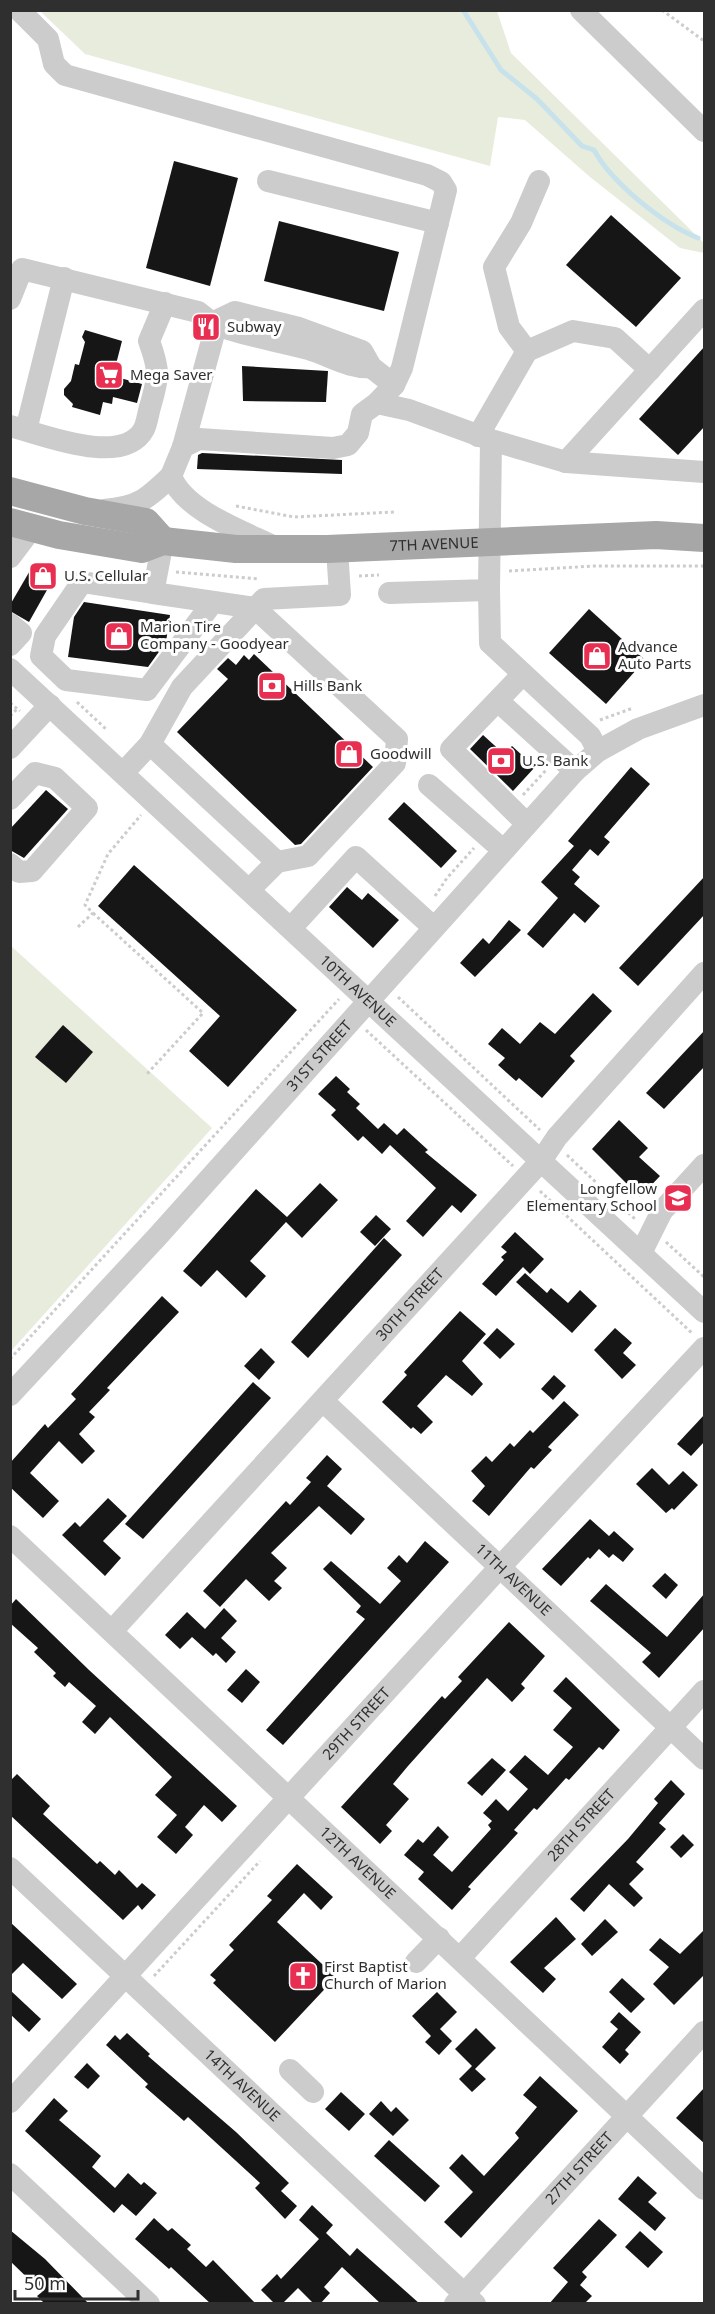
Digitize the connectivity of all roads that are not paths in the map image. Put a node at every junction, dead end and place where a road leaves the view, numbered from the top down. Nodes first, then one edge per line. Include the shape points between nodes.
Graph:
1 (19, 10) edge
2 (581, 10) edge
3 (705, 131) edge
4 (268, 181) dead end
5 (539, 181) dead end
6 (438, 223) junction
7 (16, 267) edge
8 (64, 278) junction
9 (10, 299) edge
10 (165, 303) junction
11 (705, 310) edge
12 (212, 323) junction
13 (527, 351) junction
14 (650, 370) junction
15 (394, 385) junction
16 (377, 403) junction
17 (18, 428) edge
18 (485, 438) junction
19 (183, 447) junction
20 (566, 462) junction
21 (705, 472) edge
22 (171, 476) junction
23 (10, 491) edge
24 (85, 511) junction
25 (21, 525) edge
26 (705, 538) edge
27 (164, 541) junction
28 (490, 542) junction
29 (278, 549) junction
30 (337, 549) junction
31 (10, 557) edge
32 (489, 590) junction
33 (153, 593) junction
34 (389, 593) dead end
35 (213, 602) junction
36 (255, 608) junction
37 (10, 624) edge
38 (10, 645) edge
39 (10, 669) edge
40 (523, 674) junction
41 (66, 680) junction
42 (498, 701) junction
43 (48, 703) junction
44 (705, 705) edge
45 (150, 744) junction
46 (10, 748) edge
47 (598, 751) junction
48 (575, 771) junction
49 (123, 773) junction
50 (429, 784) dead end
51 (10, 799) edge
52 (527, 824) junction
53 (503, 850) junction
54 (277, 862) junction
55 (10, 864) edge
56 (250, 890) junction
57 (433, 927) junction
58 (291, 928) junction
59 (705, 973) edge
60 (369, 999) junction
61 (541, 1161) junction
62 (705, 1165) edge
63 (641, 1253) junction
64 (705, 1312) edge
65 (705, 1348) edge
66 (10, 1395) edge
67 (323, 1401) junction
68 (10, 1536) edge
69 (500, 1567) junction
70 (112, 1631) junction
71 (705, 1692) edge
72 (671, 1728) junction
73 (705, 1759) edge
74 (289, 1798) junction
75 (10, 1868) edge
76 (439, 1938) junction
77 (460, 1958) junction
78 (415, 1962) dead end
79 (126, 1976) junction
80 (705, 2032) edge
81 (290, 2070) dead end
82 (313, 2092) dead end
83 (10, 2102) edge
84 (628, 2116) junction
85 (10, 2174) edge
86 (705, 2189) edge
87 (465, 2300) edge
88 (149, 2304) edge

1 - 6 street via 48,39 54,64 65,75 441,182 446,190
2 - 3 street
4 - 6 street
5 - 13 street via 521,223 494,267 508,327
6 - 15 street via 402,368
7 - 8 street
7 - 9 street
8 - 10 street
8 - 17 street
10 - 12 street via 198,312
10 - 17 street via 149,341 158,366 157,381 144,430 132,441 117,448 95,448
11 - 14 street
12 - 15 street via 235,312 299,328 362,351 370,367
12 - 19 street via 213,337
13 - 14 street via 573,331 615,338
13 - 18 street
14 - 20 street
15 - 16 street
16 - 18 street via 409,410
16 - 19 street via 362,414 358,433 348,446 199,439
18 - 20 street
18 - 28 street
19 - 22 street
20 - 21 street
22 - 24 street via 145,501 127,508
22 - 29 street via 186,498
23 - 24 main road
24 - 27 main road via 146,522
25 - 27 main road, 7TH AVENUE via 142,549
25 - 31 street
26 - 28 main road, 7TH AVENUE via 656,535
27 - 29 main road, 7TH AVENUE
27 - 33 street
28 - 30 main road, 7TH AVENUE
28 - 32 street
29 - 30 main road, 7TH AVENUE
30 - 36 street via 340,595 264,599
32 - 34 street
32 - 40 street via 490,644
33 - 35 street
33 - 41 street via 82,582 45,636 41,656
35 - 36 street
35 - 41 street via 147,690
36 - 45 street via 182,687
36 - 54 street via 397,739 395,763 308,856
37 - 38 street via 21,633
39 - 43 street, 10TH AVENUE
40 - 42 street
40 - 47 street via 590,736
41 - 43 street
42 - 48 street
42 - 52 street via 451,749
43 - 46 street
43 - 49 street, 10TH AVENUE
44 - 47 street, 31ST STREET via 638,729
45 - 49 street
45 - 54 street
47 - 48 street, 31ST STREET
48 - 52 street, 31ST STREET
49 - 56 street, 10TH AVENUE
50 - 53 street
51 - 55 street via 35,773 55,778 87,808 32,871 19,872
52 - 53 street, 31ST STREET
53 - 57 street, 31ST STREET
54 - 56 street
56 - 58 street, 10TH AVENUE
57 - 58 street via 356,857
57 - 60 street, 31ST STREET
58 - 60 street, 10TH AVENUE
59 - 61 street, 30TH STREET via 557,1137
60 - 61 street, 10TH AVENUE
60 - 66 street, 31ST STREET
61 - 63 street, 10TH AVENUE
61 - 67 street, 30TH STREET
62 - 63 street via 662,1211
63 - 64 street, 10TH AVENUE
65 - 69 street, 29TH STREET
67 - 69 street, 11TH AVENUE
67 - 70 street, 30TH STREET
68 - 70 street, 12TH AVENUE
69 - 72 street, 11TH AVENUE
69 - 74 street, 29TH STREET
70 - 74 street, 12TH AVENUE
71 - 72 street, 28TH STREET
72 - 73 street, 11TH AVENUE
72 - 77 street, 28TH STREET
74 - 76 street, 12TH AVENUE
74 - 79 street, 29TH STREET
75 - 79 street, 14TH AVENUE
76 - 77 street, 12TH AVENUE
76 - 78 street
77 - 84 street, 12TH AVENUE
79 - 83 street, 29TH STREET
79 - 87 street, 14TH AVENUE
80 - 84 street, 27TH STREET
81 - 82 street
84 - 86 street, 12TH AVENUE
84 - 87 street, 27TH STREET
85 - 88 street

